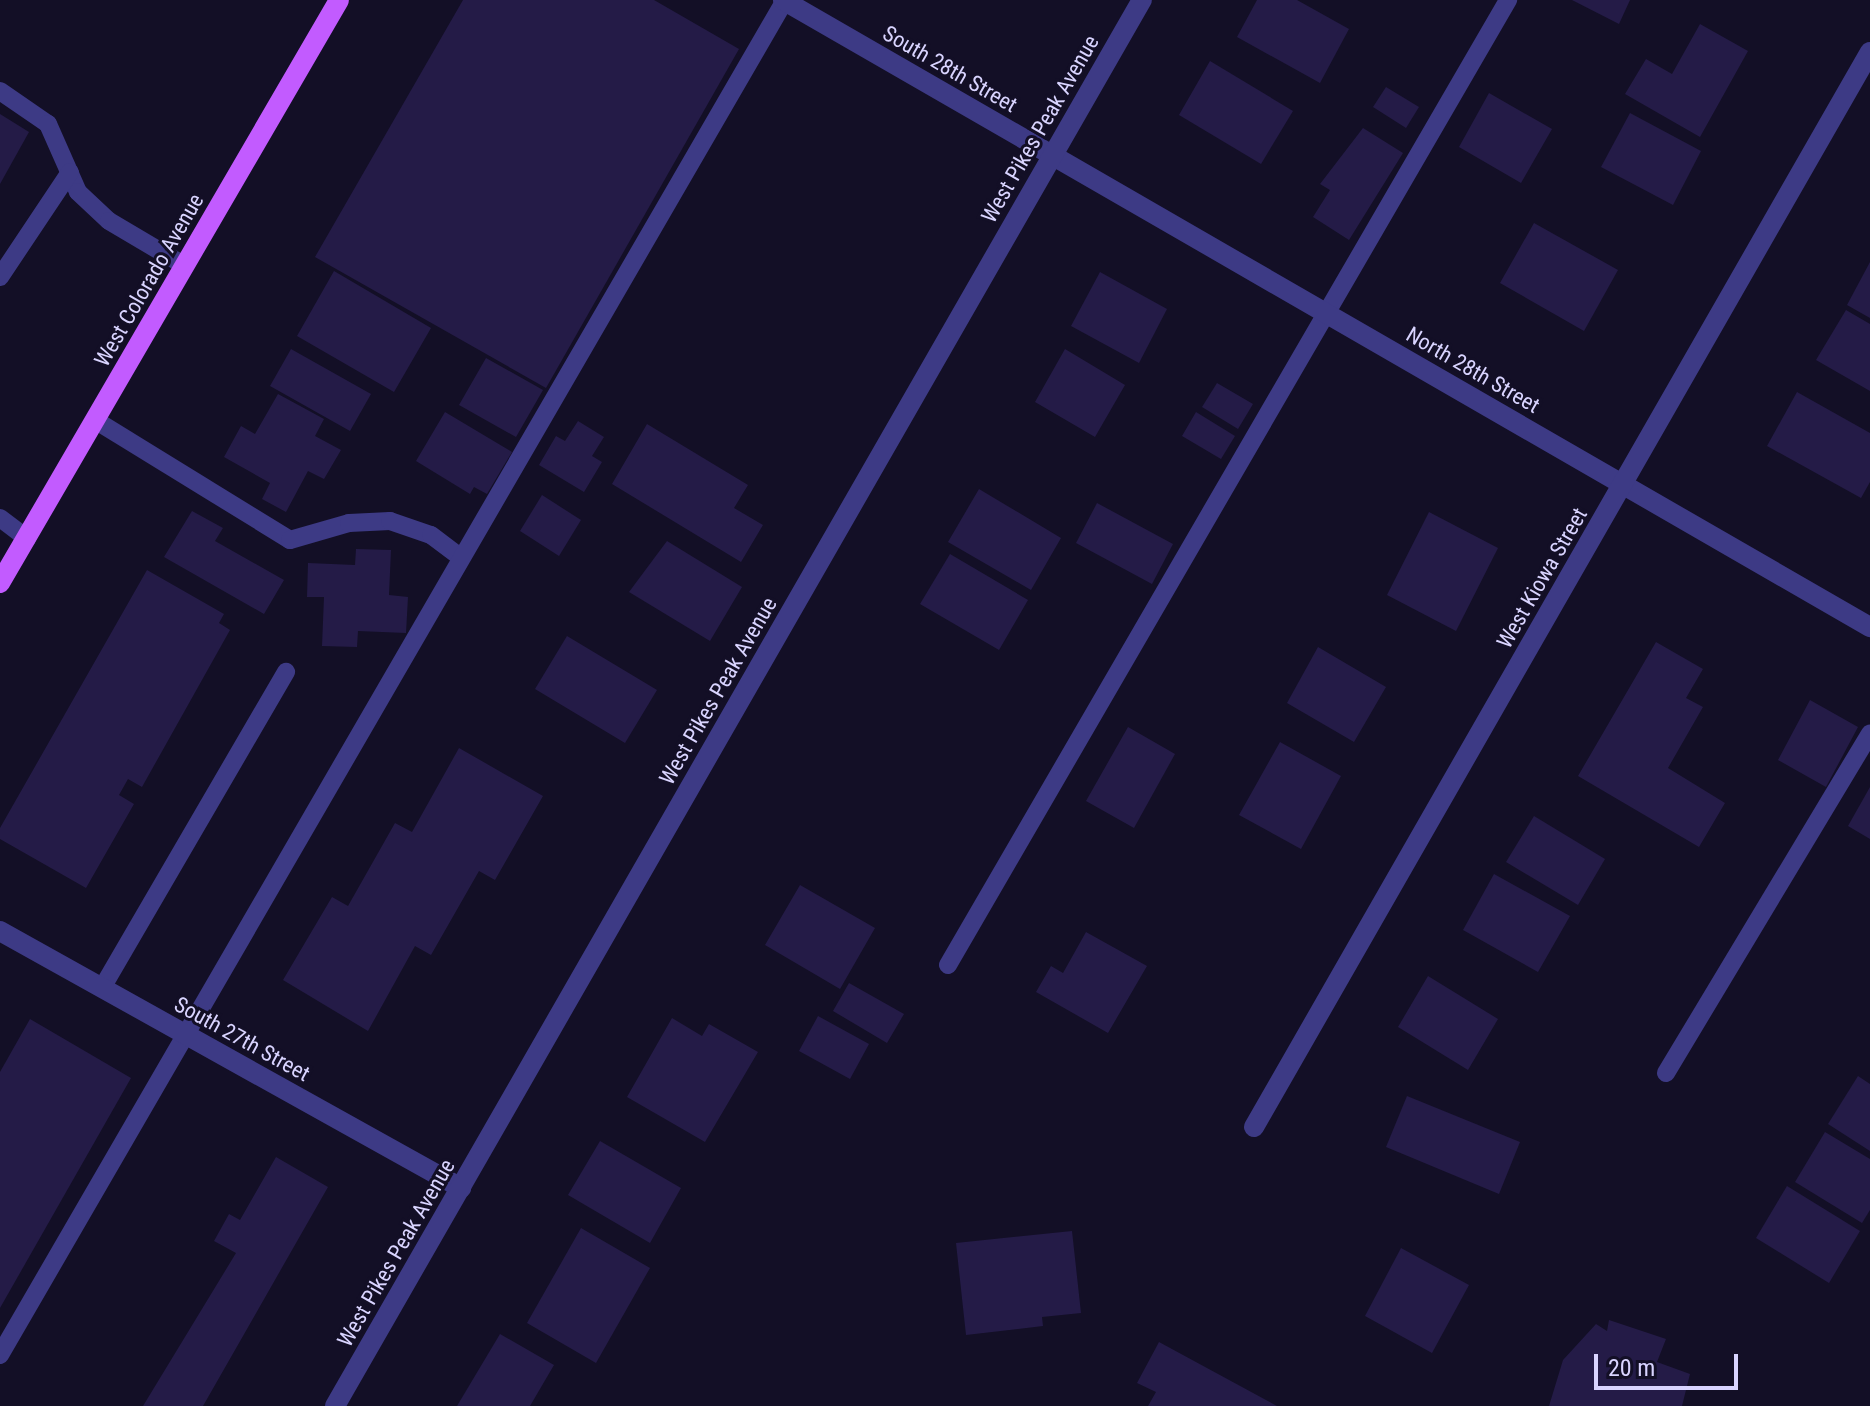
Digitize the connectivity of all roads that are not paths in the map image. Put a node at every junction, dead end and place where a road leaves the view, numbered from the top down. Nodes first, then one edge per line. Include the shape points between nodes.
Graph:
1 (339, 0) edge
2 (784, 0) edge
3 (1142, 0) edge
4 (1508, 0) edge
5 (1870, 52) edge
6 (0, 91) edge
7 (1052, 155) junction
8 (70, 172) junction
9 (185, 266) junction
10 (0, 277) edge
11 (1330, 315) junction
12 (95, 420) junction
13 (1624, 484) junction
14 (0, 518) edge
15 (27, 538) junction
16 (461, 558) junction
17 (0, 583) edge
18 (1870, 627) edge
19 (286, 672) dead end
20 (1870, 734) edge
21 (2, 937) edge
22 (948, 965) dead end
23 (102, 988) junction
24 (184, 1034) junction
25 (1666, 1073) dead end
26 (1254, 1127) dead end
27 (461, 1188) junction
28 (0, 1355) edge
29 (335, 1406) edge

1 - 9 main road, West Colorado Avenue
2 - 7 street, South 28th Street
2 - 16 lane
3 - 7 street, West Pikes Peak Avenue
4 - 11 lane
5 - 13 street, West Kiowa Street
6 - 8 lane via 48,124
7 - 11 street, North 28th Street
7 - 27 street, West Pikes Peak Avenue
8 - 9 lane via 78,192 109,221
8 - 10 lane
9 - 12 main road, West Colorado Avenue
11 - 13 street, North 28th Street
11 - 22 lane
12 - 15 main road, West Colorado Avenue
12 - 16 lane via 290,540 349,523 390,521 431,535
13 - 18 street, North 28th Street
13 - 26 street, West Kiowa Street
14 - 15 lane
15 - 17 main road, West Colorado Avenue
16 - 24 lane
19 - 23 lane
20 - 25 lane
21 - 23 street, South 27th Street
23 - 24 street, South 27th Street
24 - 27 street, South 27th Street
24 - 28 lane
27 - 29 street, West Pikes Peak Avenue

